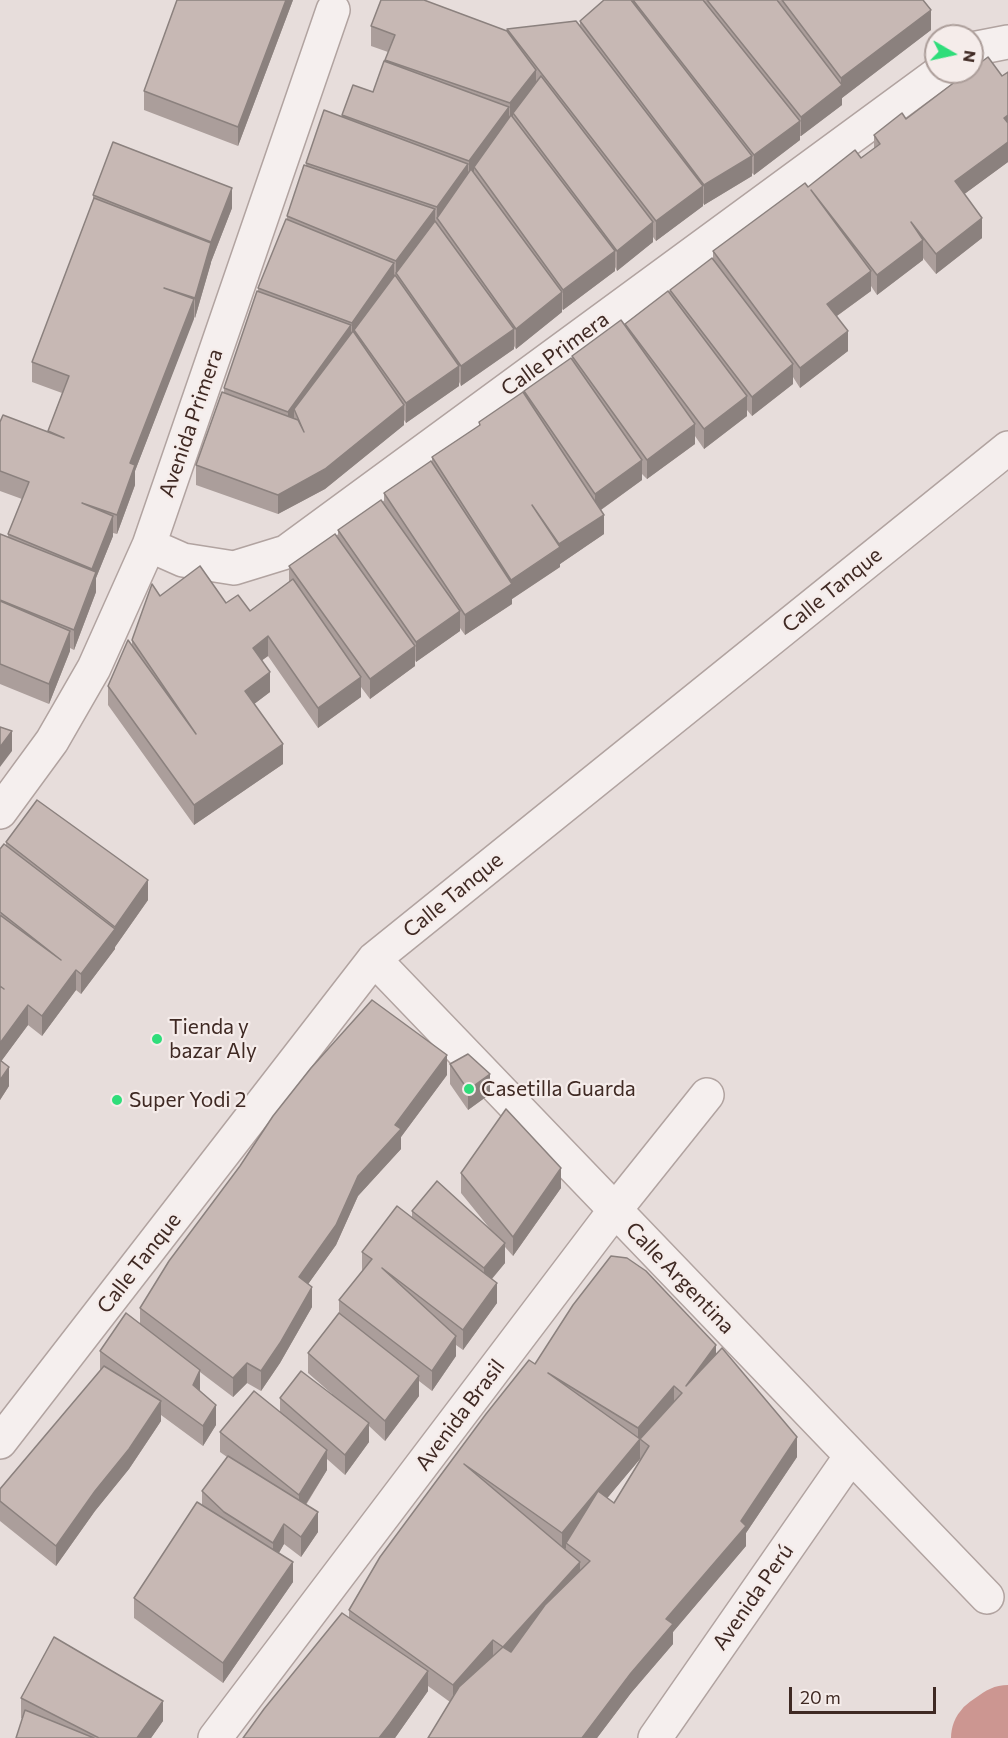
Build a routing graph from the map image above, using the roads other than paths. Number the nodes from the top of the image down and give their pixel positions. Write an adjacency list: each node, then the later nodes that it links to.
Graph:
1 (333, 10): 6 (street, Avenida Primera)
2 (1008, 42): 3 (street)
3 (984, 47)
4 (924, 84): 6 (street, Calle Primera)
5 (1008, 448): 8 (street, Calle Tanque)
6 (149, 545): 7 (street, Avenida Primera)
7 (0, 812)
8 (374, 959): 10 (street, Calle Argentina); 11 (street, Calle Tanque)
9 (707, 1095): 10 (street, Avenida Brasil)
10 (615, 1210): 12 (street, Calle Argentina); 14 (street, Avenida Brasil)
11 (0, 1442)
12 (851, 1456): 13 (street, Calle Argentina); 15 (street, Avenida Perú)
13 (987, 1597)
14 (215, 1738)
15 (655, 1738)

